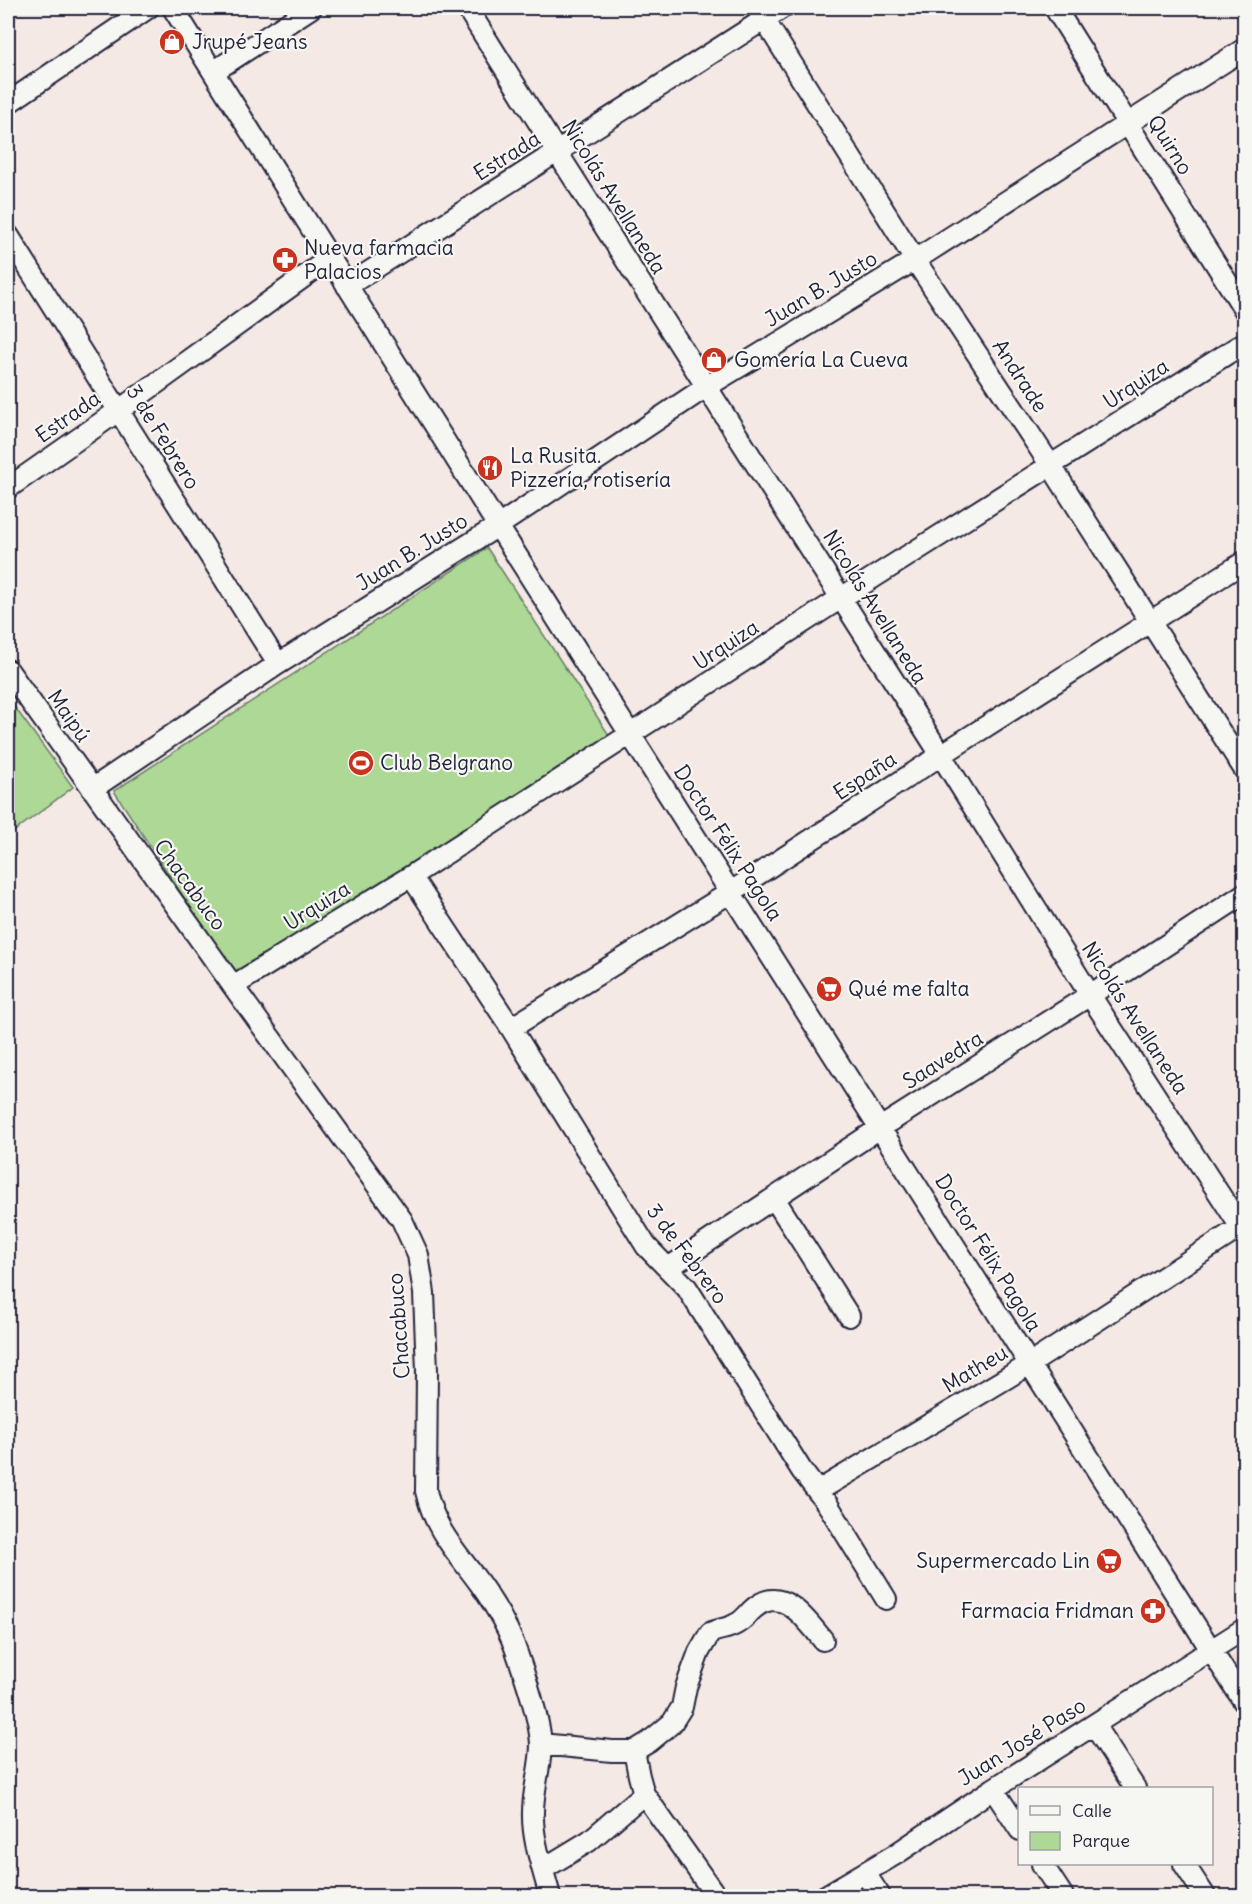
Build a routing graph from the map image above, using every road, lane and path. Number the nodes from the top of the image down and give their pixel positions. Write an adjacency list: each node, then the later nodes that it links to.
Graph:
1 (148, 8): 10 (street)
2 (173, 8): 9 (street, Doctor Félix Pagola)
3 (311, 8): 9 (street)
4 (467, 8): 12 (street, Nicolás Avellaneda)
5 (782, 8): 7 (street, Estrada)
6 (1054, 8): 11 (street, Quirno)
7 (760, 13): 12 (street, Estrada); 15 (street, Andrade)
8 (1245, 49): 11 (street, Juan B. Justo)
9 (213, 72): 14 (street, Doctor Félix Pagola)
10 (8, 103)
11 (1127, 123): 15 (street, Juan B. Justo); 17 (street, Quirno)
12 (557, 152): 16 (street, Estrada); 19 (street, Nicolás Avellaneda)
13 (8, 235): 20 (street, 3 de Febrero)
14 (330, 258): 16 (street, Doctor Félix Pagola); 20 (street, Estrada)
15 (915, 260): 19 (street, Juan B. Justo); 21 (street, Andrade)
16 (347, 286): 23 (street, Doctor Félix Pagola)
17 (1245, 309)
18 (1245, 343): 21 (street, Urquiza)
19 (706, 387): 23 (street, Juan B. Justo); 25 (street, Nicolás Avellaneda)
20 (118, 411): 22 (street, Estrada); 27 (street, 3 de Febrero)
21 (1051, 466): 25 (street, Urquiza); 26 (street, Andrade)
22 (8, 488)
23 (498, 526): 27 (street, Juan B. Justo); 29 (street, Doctor Félix Pagola)
24 (1245, 562): 26 (street, España)
25 (841, 598): 29 (street, Urquiza); 30 (street, Nicolás Avellaneda)
26 (1152, 622): 30 (street, España); 31 (street, Andrade)
27 (278, 664): 32 (street, Juan B. Justo)
28 (8, 670): 32 (street, Maipú)
29 (631, 735): 33 (street, Urquiza); 34 (street, Doctor Félix Pagola)
30 (941, 755): 34 (street, España); 37 (street, Nicolás Avellaneda)
31 (1245, 769)
32 (92, 789): 36 (street, Chacabuco)
33 (411, 876): 36 (street, Urquiza); 38 (street, 3 de Febrero)
34 (732, 892): 38 (street, España); 39 (street, Doctor Félix Pagola)
35 (1245, 894): 37 (street, Saavedra)
36 (233, 986): 52 (street, Chacabuco)
37 (1090, 995): 39 (street, Saavedra); 41 (street, Nicolás Avellaneda)
38 (511, 1028): 42 (street, 3 de Febrero)
39 (880, 1128): 40 (street, Saavedra); 44 (street, Doctor Félix Pagola)
40 (774, 1198): 42 (street, Saavedra); 43 (street)
41 (1244, 1228): 44 (street, Matheu)
42 (668, 1268): 45 (street, 3 de Febrero)
43 (849, 1316)
44 (1030, 1364): 45 (street, Matheu); 49 (street, Doctor Félix Pagola)
45 (818, 1491): 46 (street, 3 de Febrero)
46 (886, 1599)
47 (1245, 1629): 49 (street, Juan José Paso)
48 (823, 1640): 53 (street)
49 (1211, 1650): 50 (street, Doctor Félix Pagola); 51 (street, Juan José Paso)
50 (1245, 1702)
51 (1094, 1725): 54 (street); 55 (street, Juan José Paso)
52 (541, 1744): 53 (street); 60 (street, Chacabuco)
53 (634, 1751): 56 (street)
54 (1134, 1787)
55 (993, 1789): 57 (street); 61 (street, Juan José Paso)
56 (644, 1794): 60 (street); 63 (street)
57 (1018, 1827)
58 (1043, 1865): 66 (street)
59 (1185, 1865): 67 (street)
60 (543, 1869): 62 (street, Chacabuco)
61 (865, 1873): 64 (street, Juan José Paso); 65 (street)
62 (550, 1896)
63 (716, 1896)
64 (825, 1896)
65 (880, 1896)
66 (1063, 1896)
67 (1205, 1896)

